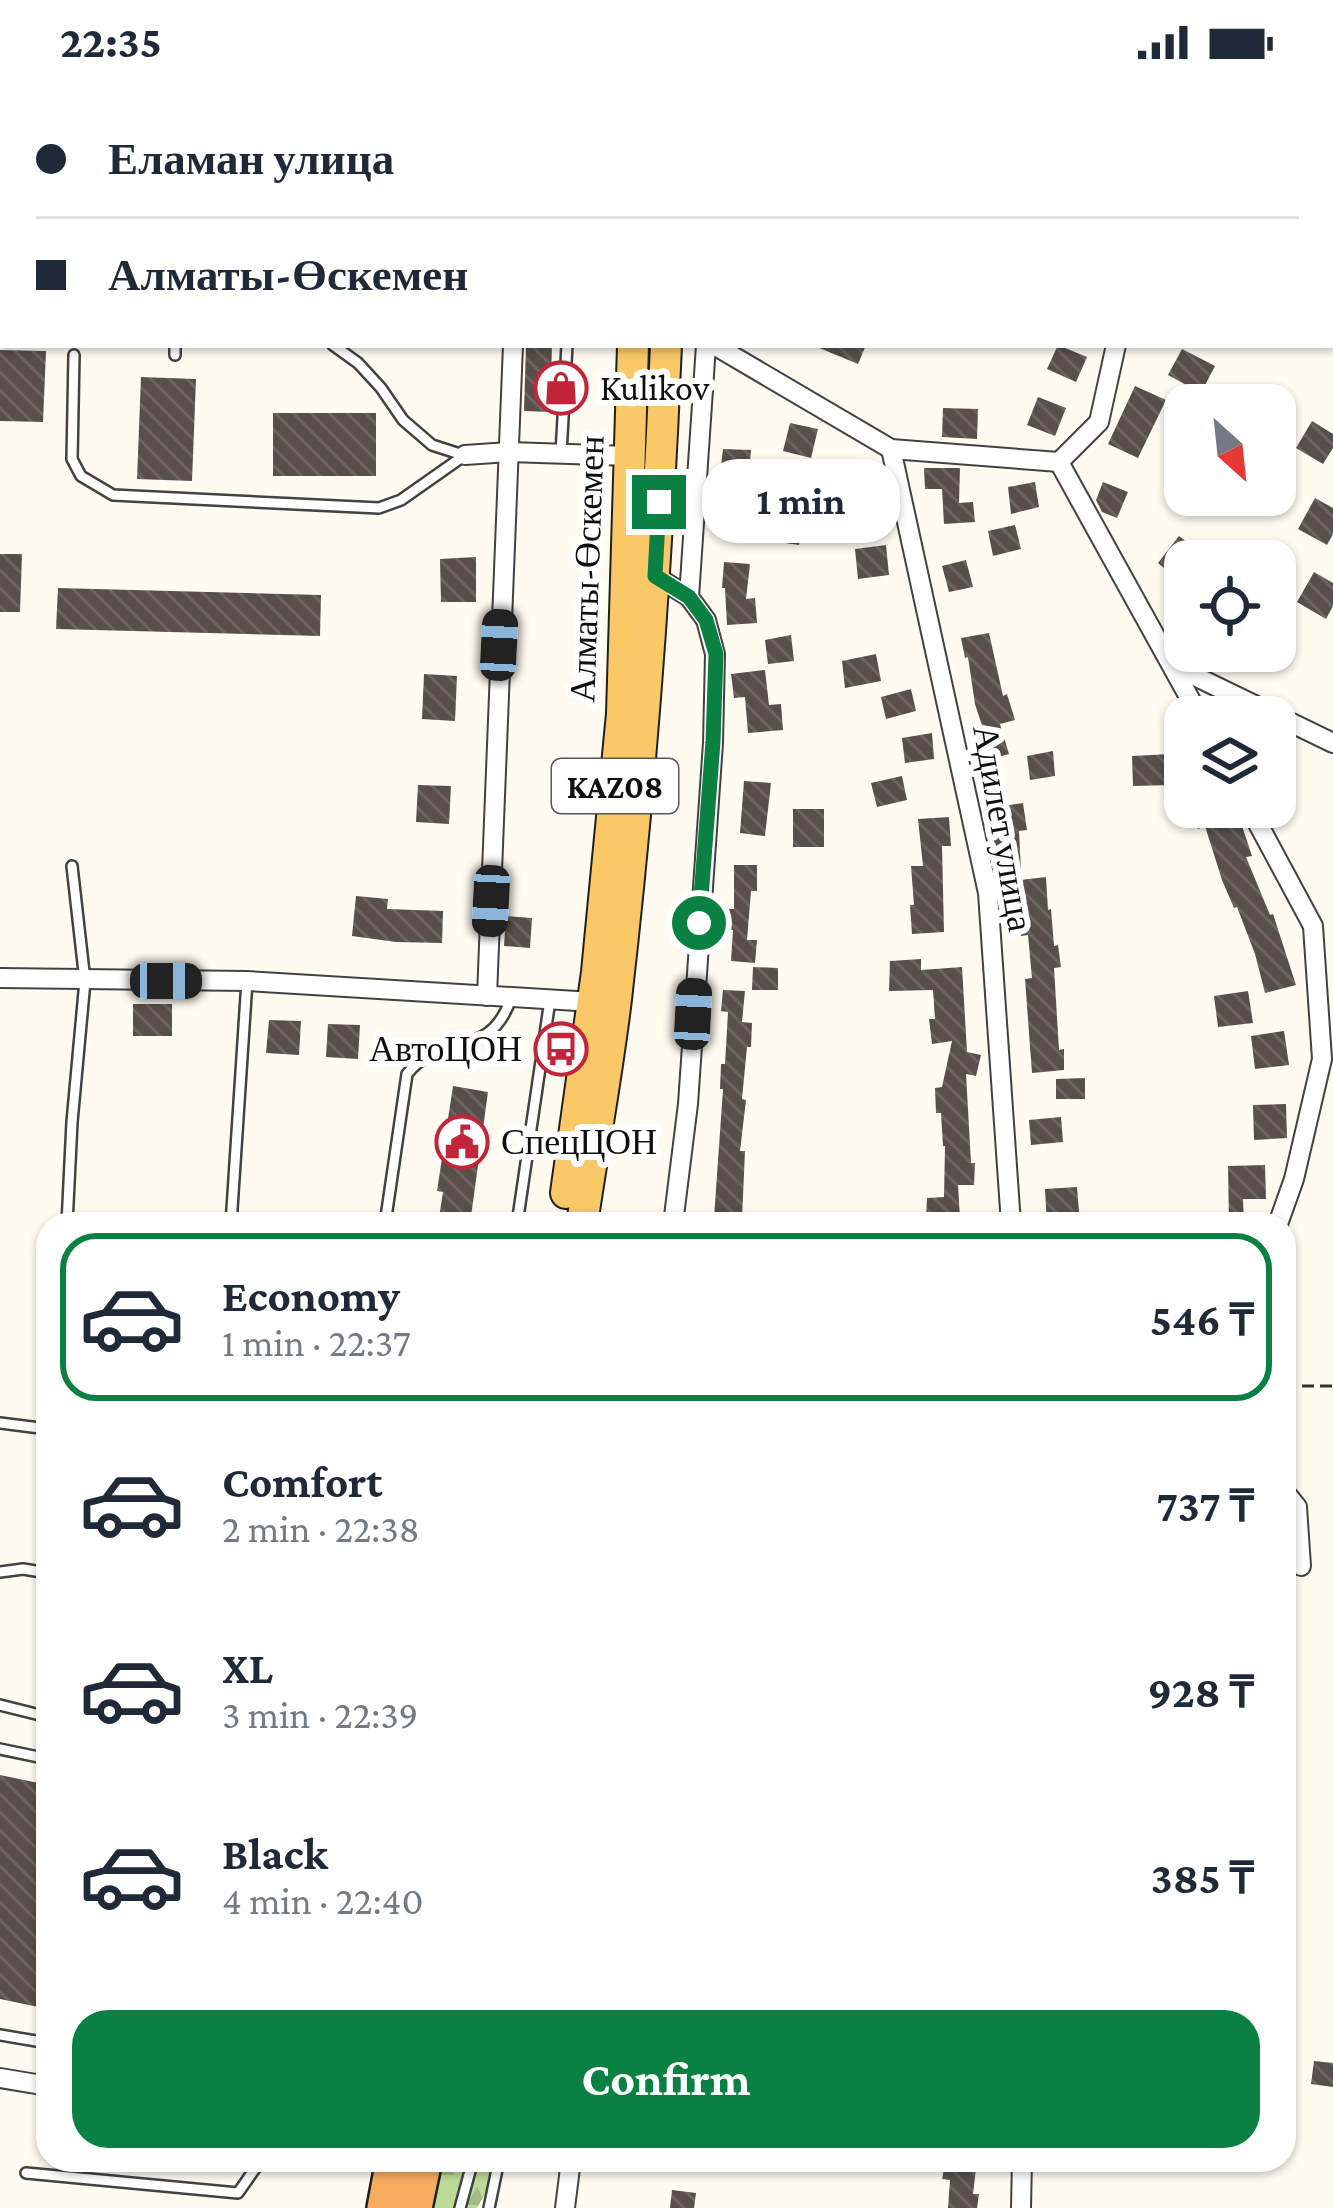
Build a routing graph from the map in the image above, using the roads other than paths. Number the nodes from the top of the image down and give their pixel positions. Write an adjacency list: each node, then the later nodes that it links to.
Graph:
1 (337, 348): 13 (lane)
2 (513, 348): 11 (street)
3 (567, 348): 12 (lane)
4 (633, 348): 14 (main road, Алматы-Өскемен / KAZ08)
5 (666, 348): 16 (main road, Алматы-Өскемен / KAZ08)
6 (710, 348): 17 (street)
7 (715, 348): 10 (street)
8 (1115, 348): 15 (street)
9 (74, 356): 13 (lane)
10 (891, 449): 15 (street); 38 (street, Адилет улица)
11 (509, 452): 12 (street); 13 (street); 27 (street)
12 (561, 454): 14 (street)
13 (465, 455)
14 (630, 456): 20 (main road, Алматы-Өскемен / KAZ08)
15 (1059, 462): 18 (street)
16 (655, 576): 17 (street); 20 (main road, Алматы-Өскемен / KAZ08)
17 (689, 597): 37 (street)
18 (1164, 651)
19 (1186, 672): 21 (street)
20 (635, 675): 30 (main road, Алматы-Өскемен / KAZ08); 36 (main road, Алматы-Өскемен / KAZ08)
21 (1333, 743)
22 (1260, 828): 39 (street)
23 (72, 866): 25 (lane)
24 (0, 978): 25 (street)
25 (85, 981): 26 (street); 31 (lane)
26 (247, 981): 27 (street); 32 (lane)
27 (487, 996): 28 (street)
28 (512, 998): 29 (street); 33 (lane)
29 (550, 1000): 30 (street); 34 (lane)
30 (593, 1002): 35 (main road, Алматы-Өскемен / KAZ08)
31 (68, 1212)
32 (232, 1212)
33 (388, 1212)
34 (519, 1212)
35 (564, 1212)
36 (584, 1212)
37 (674, 1212)
38 (1010, 1212)
39 (1282, 1212)
40 (0, 1423): 41 (lane)
41 (36, 1428)
42 (1296, 1506): 43 (street)
43 (1301, 1566)
44 (36, 1571): 45 (lane)
45 (0, 1572)
46 (0, 1706): 47 (lane)
47 (36, 1714)
48 (0, 1749): 49 (lane)
49 (36, 1756)
50 (0, 2035): 51 (lane)
51 (36, 2041)
52 (0, 2078): 53 (street)
53 (36, 2084)
54 (253, 2172): 61 (lane)
55 (391, 2172): 62 (highway)
56 (423, 2172): 63 (highway)
57 (470, 2172): 64 (lane)
58 (496, 2172): 65 (lane)
59 (570, 2172): 66 (street)
60 (1022, 2172): 67 (street)
61 (26, 2173)
62 (384, 2208)
63 (416, 2208)
64 (460, 2208)
65 (489, 2208)
66 (565, 2208)
67 (1021, 2208)

